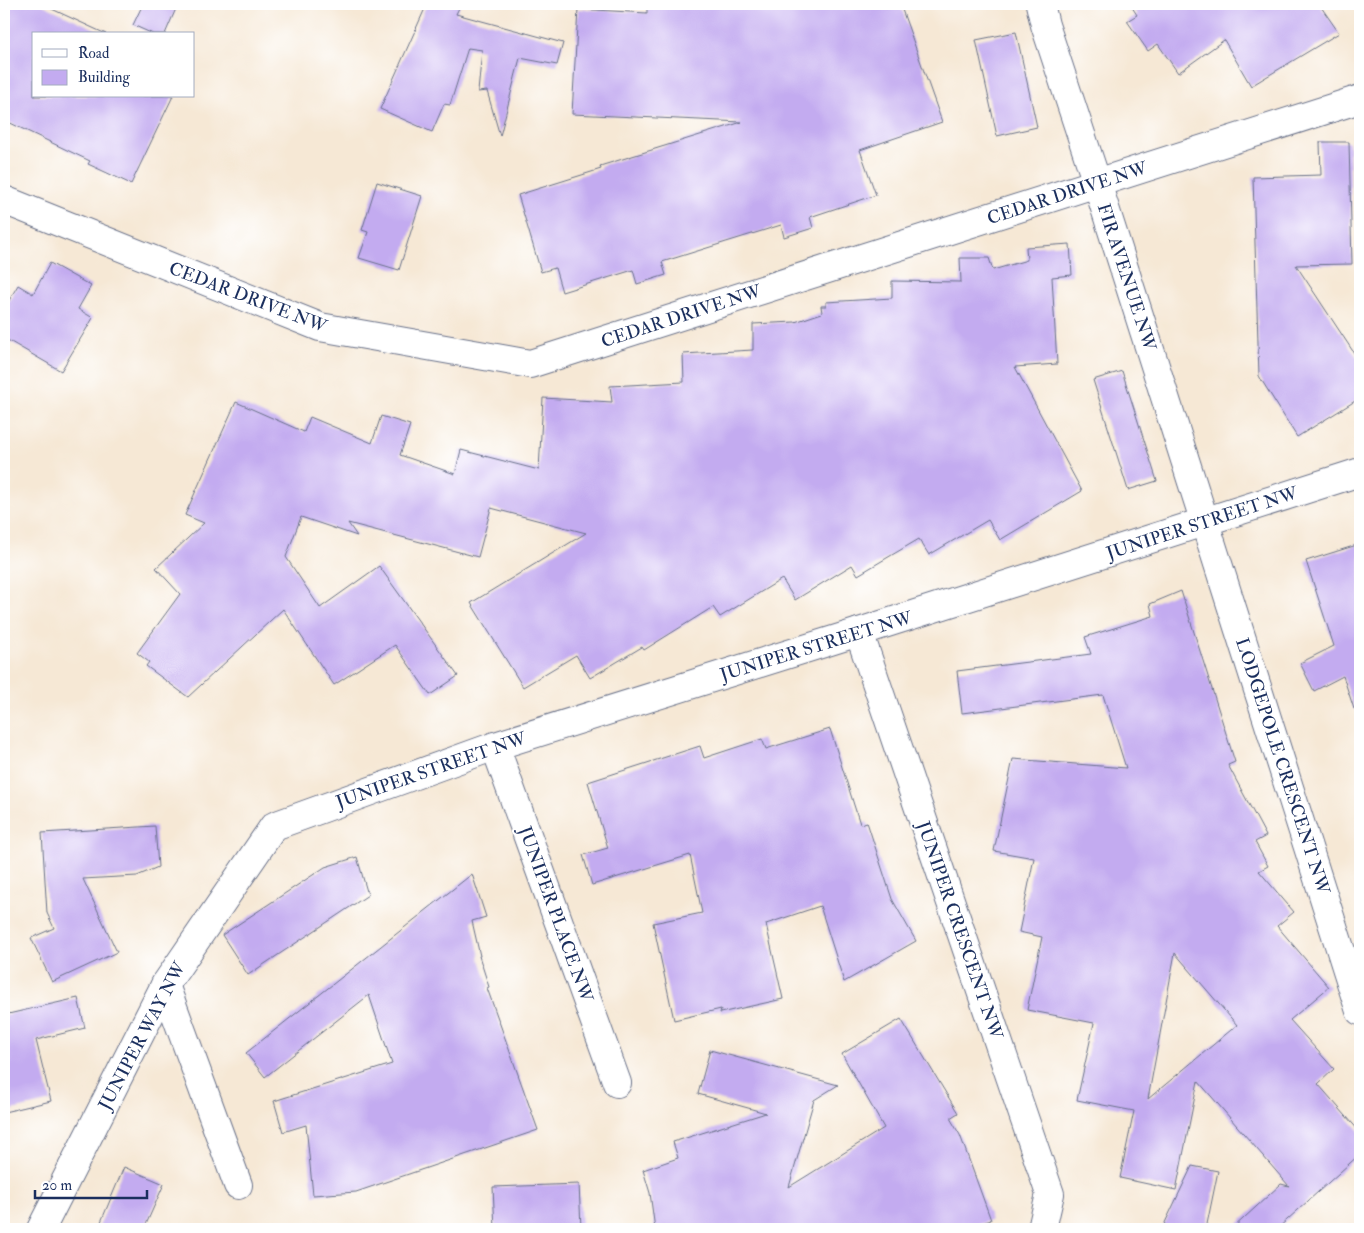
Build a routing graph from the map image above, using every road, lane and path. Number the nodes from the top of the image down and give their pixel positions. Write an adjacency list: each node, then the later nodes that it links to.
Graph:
1 (1040, 4): 3 (street, FIR AVENUE NW)
2 (1360, 99): 3 (street, CEDAR DRIVE NW)
3 (1097, 183): 4 (street, CEDAR DRIVE NW); 6 (street, FIR AVENUE NW)
4 (4, 200)
5 (1360, 472): 6 (street, JUNIPER STREET NW)
6 (1205, 522): 7 (street, JUNIPER STREET NW); 11 (street, LODGEPOLE CRESCENT NW)
7 (858, 632): 8 (street, JUNIPER STREET NW); 15 (street, JUNIPER CRESCENT NW)
8 (495, 746): 9 (street, JUNIPER STREET NW); 12 (street, JUNIPER PLACE NW)
9 (274, 826): 10 (street, JUNIPER WAY NW)
10 (165, 985): 13 (street); 14 (street, JUNIPER WAY NW)
11 (1360, 1011)
12 (617, 1083)
13 (238, 1185)
14 (41, 1229)
15 (1042, 1229)

